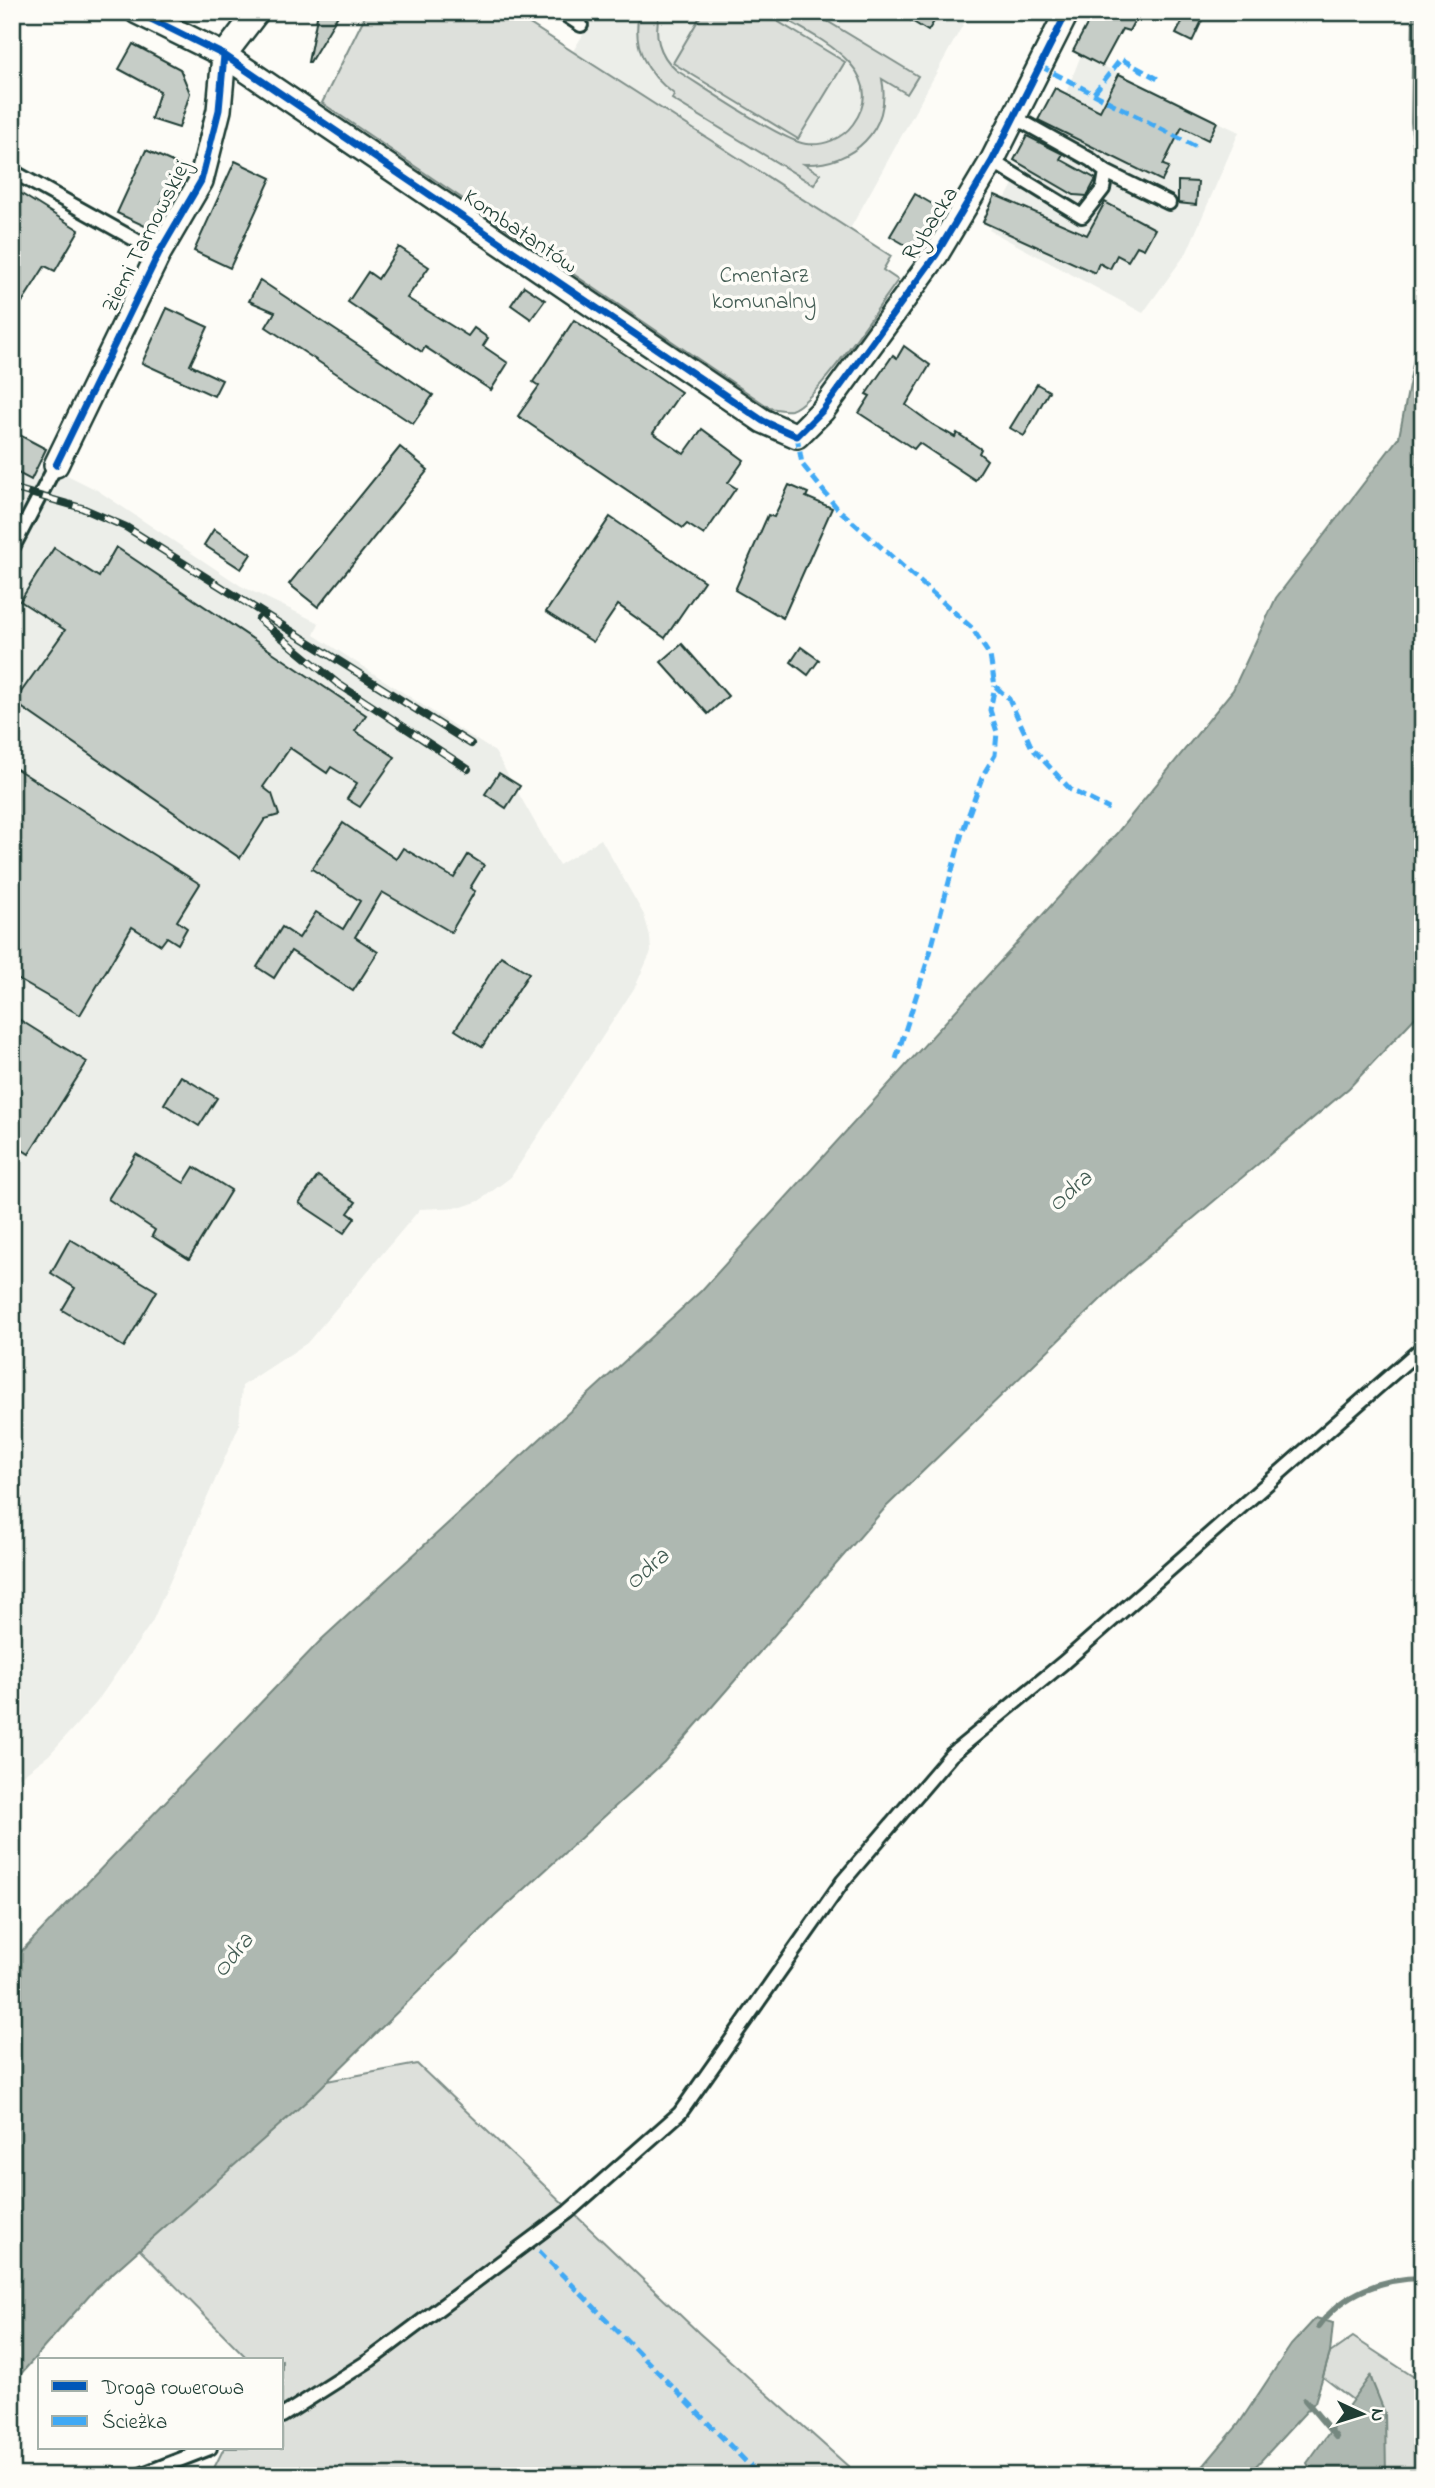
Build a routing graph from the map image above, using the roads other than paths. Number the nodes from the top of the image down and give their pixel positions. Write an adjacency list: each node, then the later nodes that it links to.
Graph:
1 (137, 12): 6 (street, Kombatantów)
2 (257, 12): 6 (street)
3 (561, 12): 5 (lane)
4 (1067, 12): 7 (street, Rybacka)
5 (581, 25)
6 (224, 55): 12 (street, Ziemi Tarnowskiej); 13 (street, Kombatantów)
7 (1014, 117): 8 (street, Rybacka); 10 (lane)
8 (992, 161): 10 (lane); 13 (street, Rybacka)
9 (12, 171): 12 (lane)
10 (1105, 172): 11 (lane)
11 (1169, 203)
12 (159, 253): 14 (street, Ziemi Tarnowskiej)
13 (797, 436)
14 (56, 465): 15 (lane)
15 (12, 549)
16 (1423, 1347): 17 (lane)
17 (284, 2415)
18 (205, 2450): 19 (lane)
19 (138, 2476)

